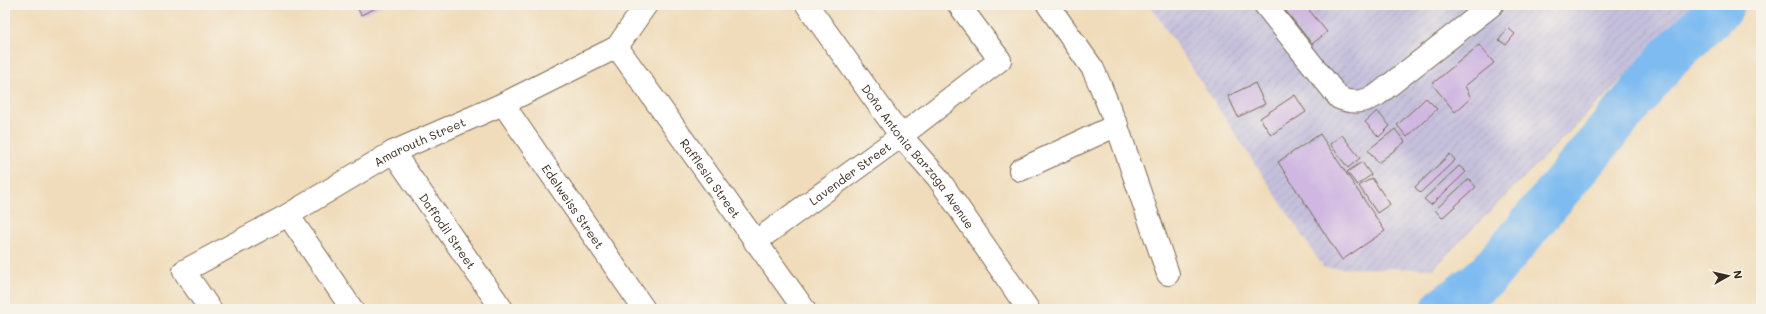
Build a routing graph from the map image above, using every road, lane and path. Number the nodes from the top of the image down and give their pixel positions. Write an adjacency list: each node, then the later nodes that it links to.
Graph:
1 (646, 5): 7 (street, Amarouth Street)
2 (807, 5): 10 (street, Doña Antonia Barzaga Avenue)
3 (959, 5): 10 (street, Lavender Street)
4 (1048, 5): 9 (street)
5 (1265, 5): 6 (street)
6 (1492, 5)
7 (617, 47): 8 (street, Amarouth Street); 14 (street, Rafflesia Street)
8 (503, 104): 11 (street, Amarouth Street); 19 (street, Edelweiss Street)
9 (1117, 125): 12 (street); 15 (street)
10 (901, 136): 14 (street, Lavender Street); 21 (street, Doña Antonia Barzaga Avenue)
11 (393, 152): 13 (street, Amarouth Street); 18 (street, Daffodil Street)
12 (1020, 170)
13 (288, 215): 16 (street, Amarouth Street); 17 (street)
14 (755, 242): 20 (street, Rafflesia Street)
15 (1168, 274)
16 (210, 309)
17 (352, 309)
18 (502, 309)
19 (644, 309)
20 (804, 309)
21 (1028, 309)

